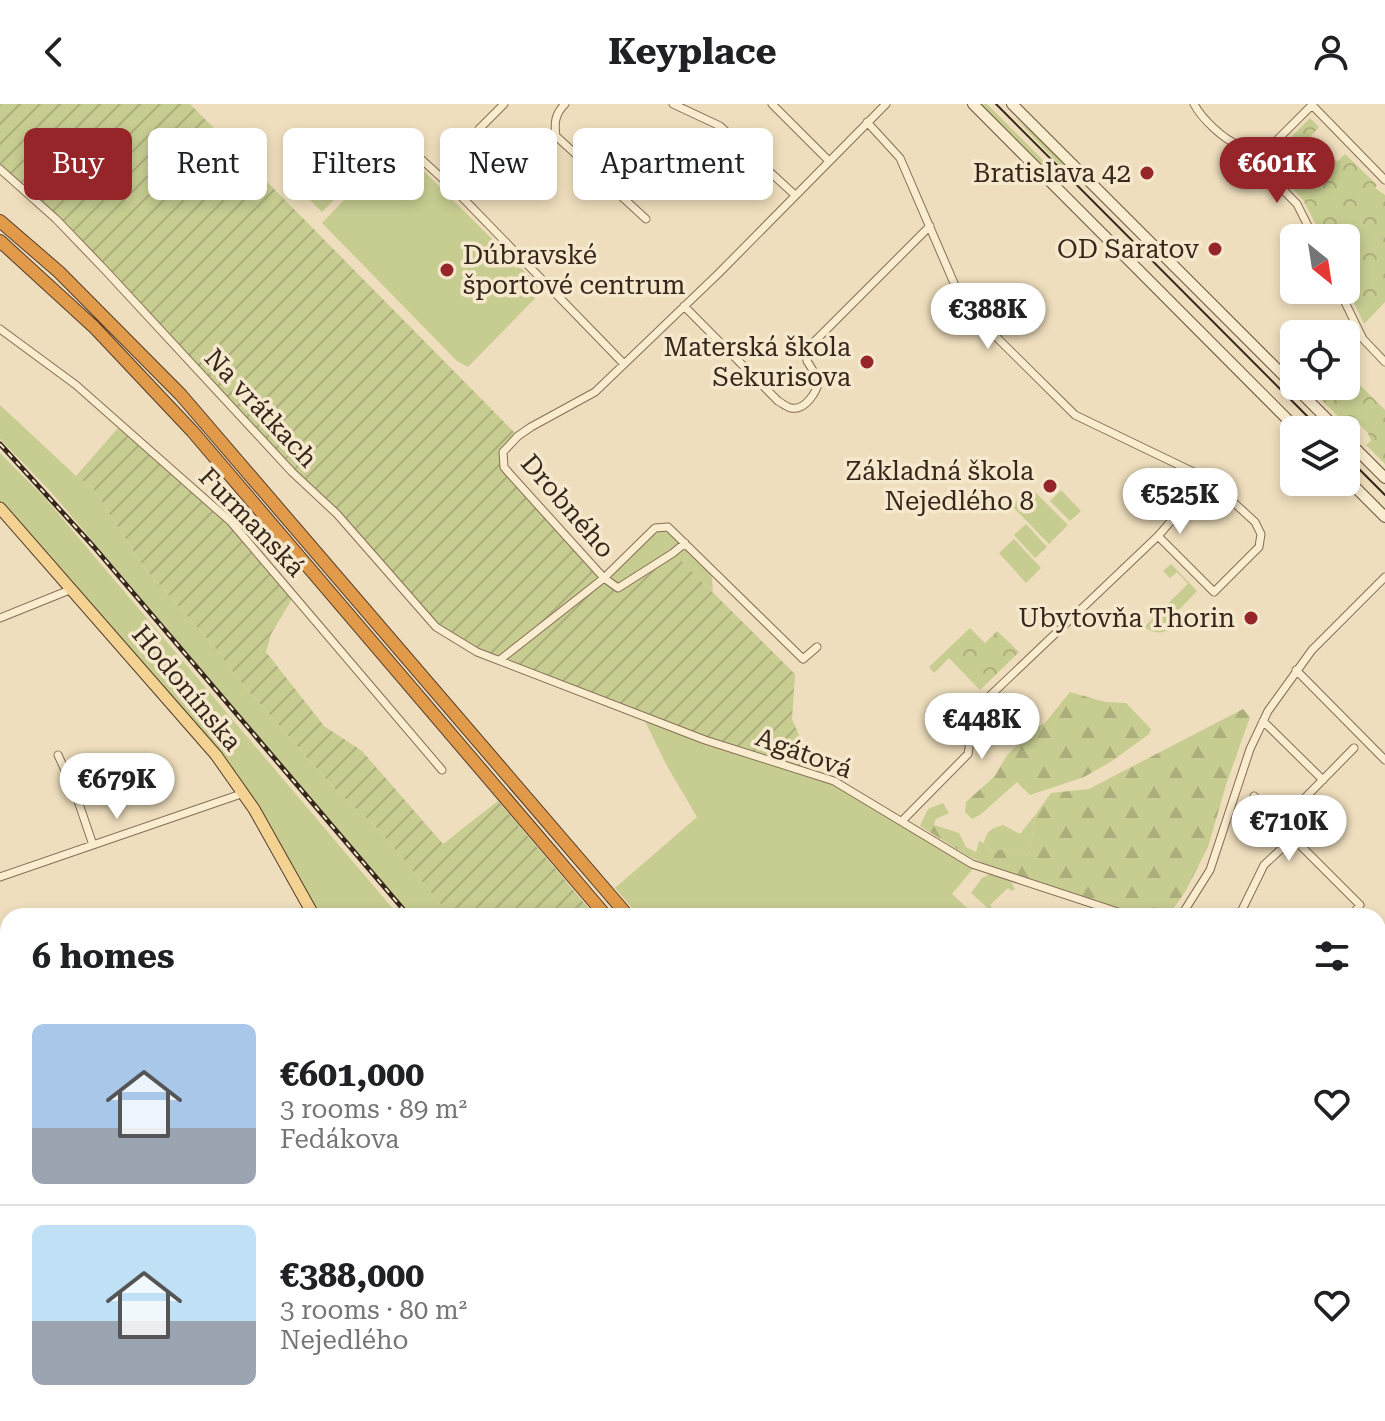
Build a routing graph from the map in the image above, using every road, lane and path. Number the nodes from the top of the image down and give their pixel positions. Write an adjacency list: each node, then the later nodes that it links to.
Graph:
1 (504, 104): 11 (street)
2 (565, 104): 18 (street)
3 (673, 104): 17 (street)
4 (772, 104): 12 (street)
5 (886, 104): 10 (street, Drobného)
6 (973, 104): 30 (main road)
7 (1012, 104): 31 (main road)
8 (1194, 104): 13 (street)
9 (1313, 105): 13 (street); 16 (street)
10 (867, 122): 12 (street, Drobného); 21 (street)
11 (480, 128)
12 (828, 160): 17 (street, Drobného)
13 (1256, 161): 20 (street)
14 (424, 162): 29 (street)
15 (0, 169): 45 (street, Na vrátkach)
16 (1385, 180)
17 (795, 195): 24 (street, Drobného)
18 (646, 219)
19 (0, 221): 61 (highway)
20 (1307, 224)
21 (930, 226): 24 (street); 34 (street)
22 (0, 241): 60 (highway)
23 (1346, 304): 27 (street)
24 (684, 306): 29 (street, Drobného)
25 (1, 332): 51 (street, Furmanská)
26 (1385, 345): 27 (street)
27 (1377, 354): 28 (street)
28 (1385, 362)
29 (624, 364): 41 (street, Drobného)
30 (1284, 416)
31 (1324, 416)
32 (1360, 453): 33 (main road)
33 (1385, 478)
34 (1208, 479): 38 (street); 38 (street)
35 (1360, 492): 37 (main road)
36 (0, 508): 42 (main road, Hodonínska)
37 (1385, 517)
38 (1158, 536): 55 (street)
39 (685, 543): 41 (street); 41 (street); 44 (street)
40 (1385, 577): 46 (street)
41 (604, 578): 45 (street)
42 (73, 588): 43 (street); 53 (main road, Hodonínska)
43 (0, 618)
44 (817, 647)
45 (501, 659): 55 (street, Agátová)
46 (1296, 670): 47 (street); 50 (street)
47 (1263, 721): 52 (street); 63 (street)
48 (1354, 748): 52 (street)
49 (58, 755): 57 (street)
50 (1385, 760)
51 (442, 770)
52 (1323, 780): 56 (street)
53 (244, 793): 57 (street); 59 (main road, Hodonínska)
54 (1254, 796): 56 (street)
55 (902, 821): 62 (street, Agátová)
56 (1293, 838): 64 (street); 65 (street)
57 (93, 845): 58 (street)
58 (0, 877)
59 (309, 908)
60 (599, 908)
61 (621, 908)
62 (1106, 908)
63 (1186, 908)
64 (1243, 908)
65 (1358, 908)

